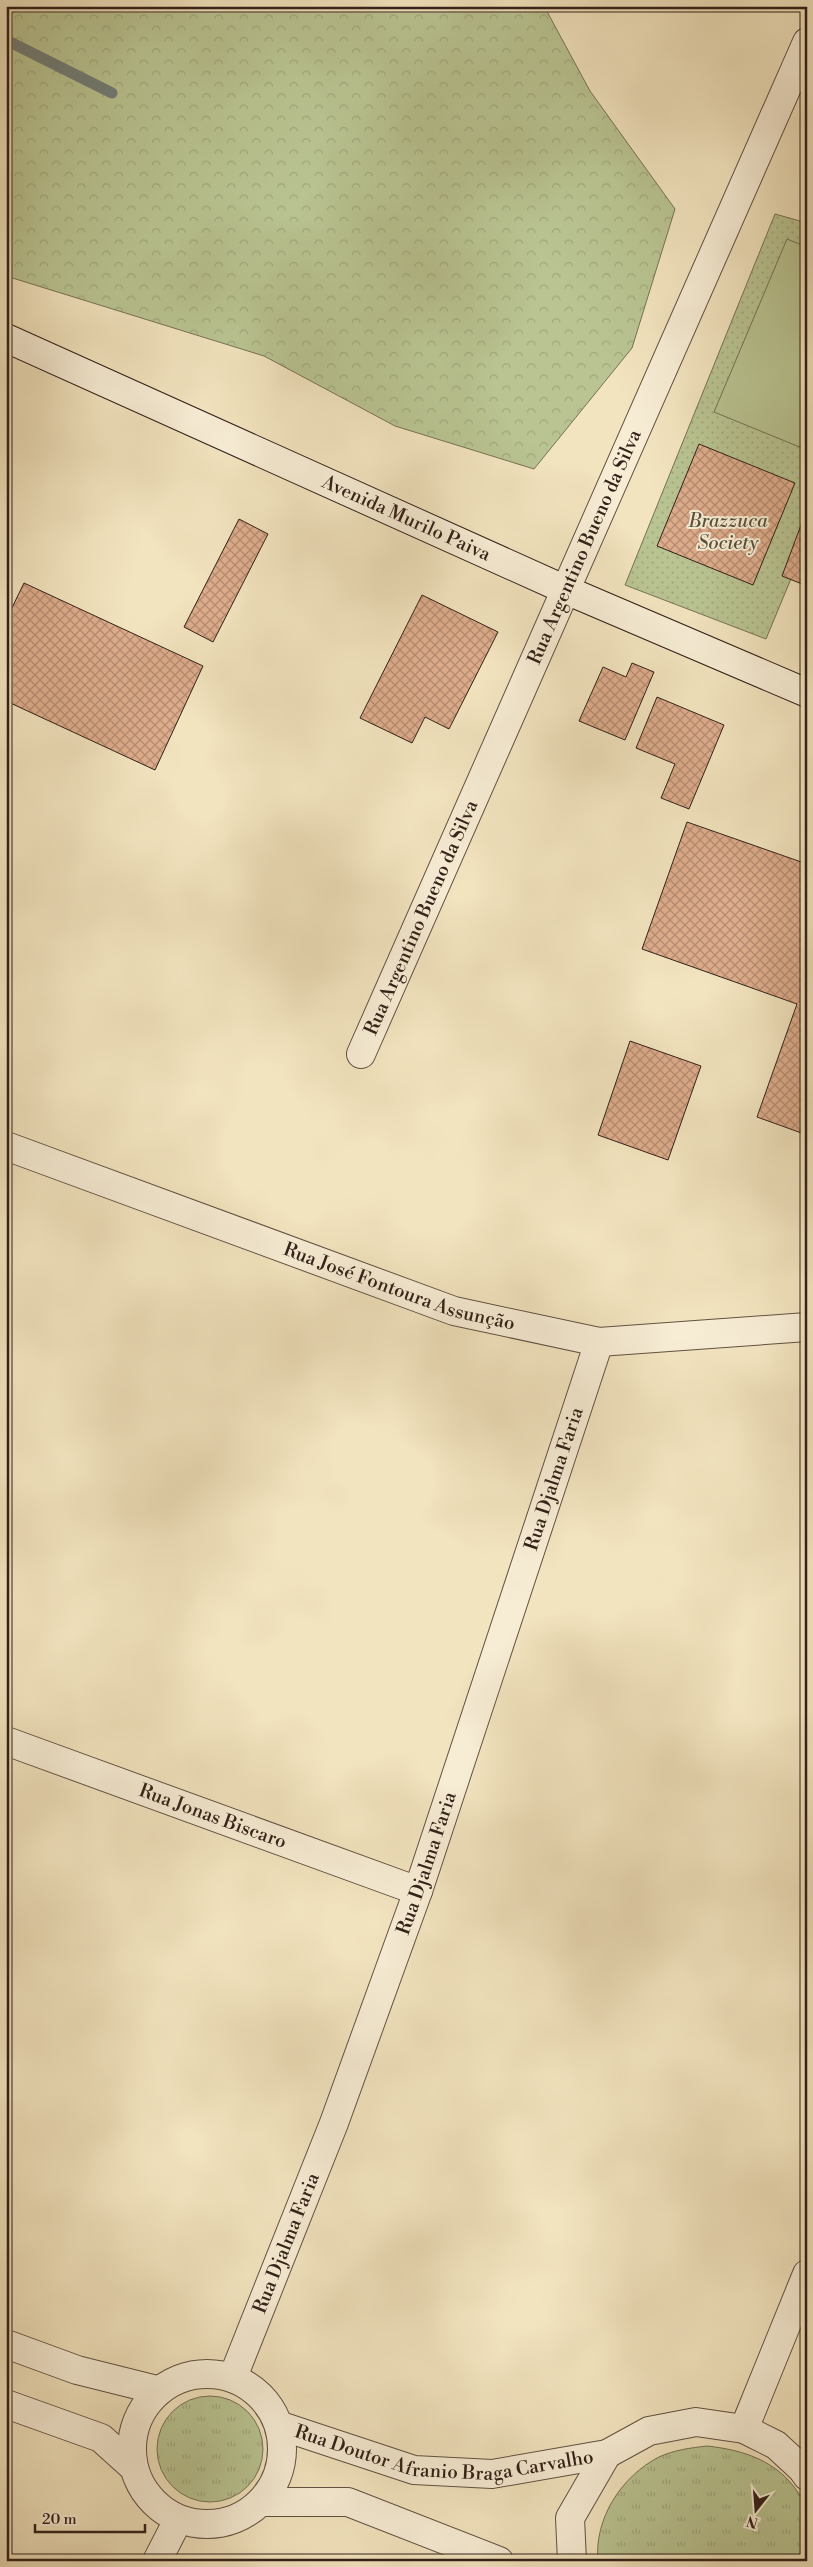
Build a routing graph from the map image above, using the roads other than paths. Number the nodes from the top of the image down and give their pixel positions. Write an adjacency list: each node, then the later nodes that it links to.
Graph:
1 (807, 42): 3 (street, Rua Argentino Bueno da Silva)
2 (6, 338): 3 (street, Avenida Murilo Paiva)
3 (566, 590): 4 (street, Avenida Murilo Paiva); 5 (street, Rua Argentino Bueno da Silva)
4 (807, 693)
5 (361, 1054)
6 (6, 1146): 8 (street, Rua José Fontoura Assunção)
7 (807, 1327): 8 (street, Rua José Fontoura Assunção)
8 (598, 1342): 10 (street, Rua Djalma Faria)
9 (6, 1741): 10 (street, Rua Jonas Biscaro)
10 (418, 1890): 13 (street, Rua Djalma Faria)
11 (807, 2274): 17 (street)
12 (6, 2344): 14 (street)
13 (233, 2377): 14 (street, Rua Doutor Afranio Braga Carvalho); 16 (street, Rua Doutor Afranio Braga Carvalho)
14 (157, 2390): 19 (street, Rua Doutor Afranio Braga Carvalho)
15 (6, 2404): 19 (street, Rua Doutor Afranio Braga Carvalho)
16 (281, 2426): 18 (street, Rua Doutor Afranio Braga Carvalho); 21 (street, Rua Doutor Afranio Braga Carvalho)
17 (744, 2429): 18 (street, Rua Doutor Afranio Braga Carvalho); 20 (street, Rua Doutor Afranio Braga Carvalho)
18 (607, 2454): 25 (street, Rua Doutor Afranio Braga Carvalho)
19 (132, 2464): 22 (street, Rua Doutor Afranio Braga Carvalho)
20 (807, 2476)
21 (262, 2502): 22 (street); 24 (street)
22 (178, 2520): 23 (street)
23 (157, 2561)
24 (499, 2561)
25 (572, 2561)

